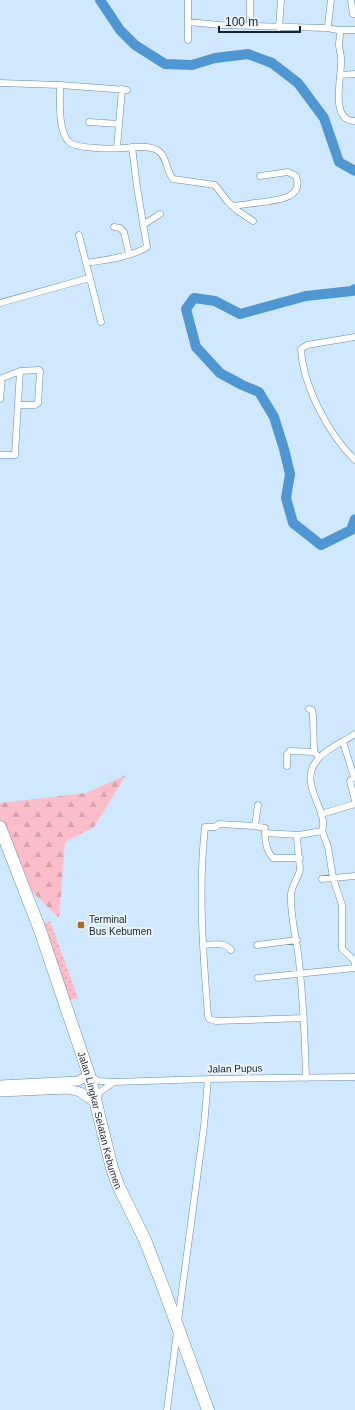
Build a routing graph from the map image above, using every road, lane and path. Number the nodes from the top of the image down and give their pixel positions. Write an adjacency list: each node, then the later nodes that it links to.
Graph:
1 (188, 0): 7 (street)
2 (250, 0): 8 (street)
3 (281, 0): 9 (street)
4 (331, 0): 10 (street)
5 (351, 0): 6 (street)
6 (355, 14)
7 (188, 22): 8 (street); 13 (street)
8 (250, 26): 9 (street)
9 (279, 28): 10 (street)
10 (327, 28): 11 (street)
11 (341, 30): 12 (street); 15 (street)
12 (355, 30)
13 (188, 40)
14 (355, 74): 15 (street)
15 (341, 75): 19 (street)
16 (0, 83): 17 (street)
17 (60, 85): 20 (street); 22 (street)
18 (89, 122): 20 (street)
19 (355, 122)
20 (119, 124): 22 (street)
21 (132, 147): 22 (street); 24 (street); 27 (street)
22 (117, 148)
23 (260, 176): 24 (street)
24 (232, 206): 26 (street)
25 (160, 214): 27 (street)
26 (252, 221)
27 (143, 225): 30 (street)
28 (114, 227): 30 (street)
29 (79, 234): 31 (street)
30 (129, 254): 31 (street)
31 (86, 263): 32 (street)
32 (89, 278): 33 (street); 34 (street)
33 (0, 303)
34 (101, 322)
35 (355, 337): 41 (street)
36 (20, 371): 37 (street); 39 (street); 39 (street)
37 (1, 378): 38 (street)
38 (0, 399)
39 (19, 405): 40 (street)
40 (0, 455)
41 (355, 460)
42 (309, 709): 45 (street)
43 (355, 734): 44 (street)
44 (343, 742): 46 (street); 48 (street)
45 (314, 752): 46 (street); 47 (street)
46 (320, 756): 51 (street)
47 (287, 766)
48 (355, 801)
49 (355, 804): 51 (street)
50 (258, 805): 52 (street)
51 (321, 814): 55 (street)
52 (255, 826): 54 (street); 62 (street)
53 (0, 827): 70 (highway, Jalan Lingkar Selatan Kebumen)
54 (266, 829): 56 (street); 57 (street)
55 (322, 831): 56 (street); 59 (street)
56 (299, 835): 57 (street)
57 (300, 858): 61 (street)
58 (355, 876): 59 (street)
59 (333, 878): 60 (street); 65 (street)
60 (322, 879)
61 (297, 940): 63 (street); 67 (street)
62 (203, 945): 64 (street); 69 (street)
63 (257, 945)
64 (231, 950)
65 (355, 964)
66 (355, 968): 67 (street)
67 (300, 973): 68 (street); 69 (street)
68 (258, 978)
69 (304, 1018): 72 (street)
70 (89, 1075): 74 (street, Jalan Pupus); 75 (street); 77 (highway, Jalan Lingkar Selatan Kebumen)
71 (355, 1077): 72 (street, Jalan Pupus)
72 (306, 1078): 73 (street, Jalan Pupus)
73 (208, 1079): 74 (street, Jalan Pupus); 78 (street)
74 (114, 1082): 77 (street)
75 (0, 1085)
76 (0, 1092): 77 (street)
77 (94, 1102): 78 (highway, Jalan Lingkar Selatan Kebumen)
78 (178, 1324): 79 (street); 80 (highway, Jalan Lingkar Selatan Kebumen)
79 (167, 1410)
80 (208, 1410)

